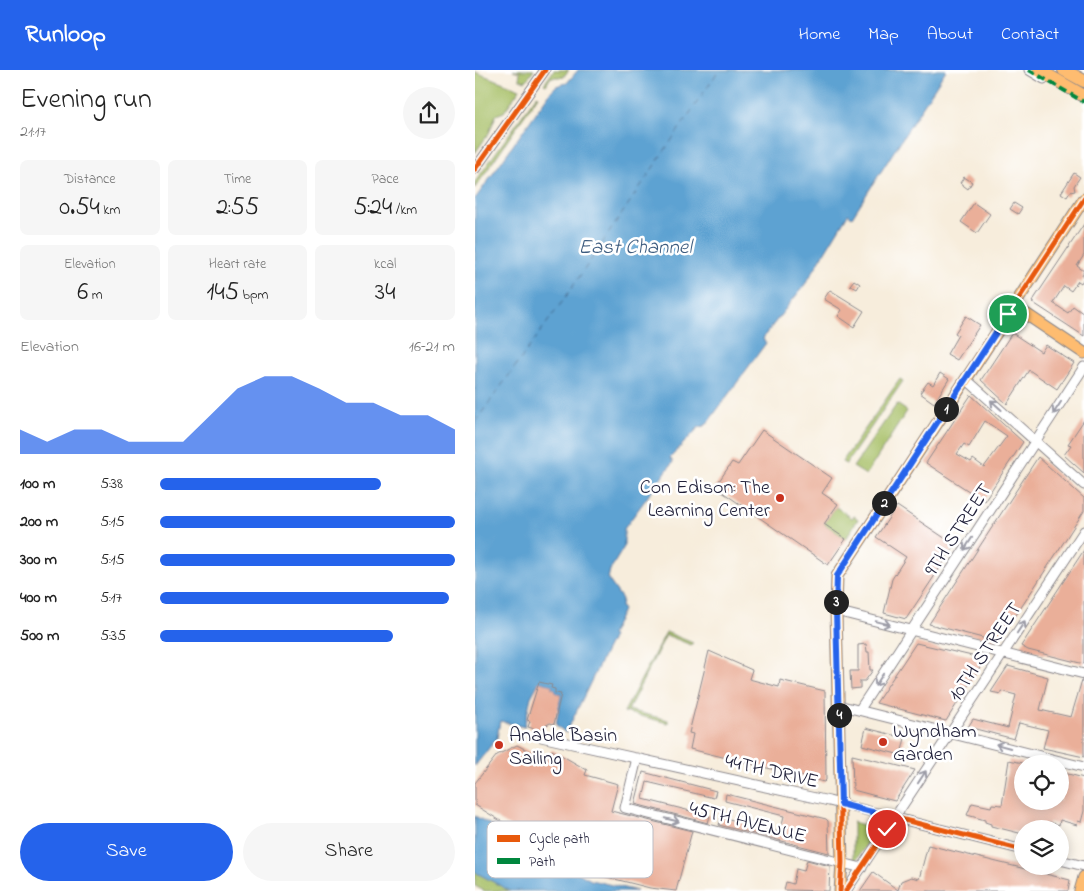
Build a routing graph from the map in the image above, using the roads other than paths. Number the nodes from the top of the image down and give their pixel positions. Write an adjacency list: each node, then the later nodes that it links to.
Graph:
1 (545, 70): 12 (street)
2 (1029, 70): 11 (street)
3 (1039, 70): 10 (highway)
4 (1047, 70): 9 (highway)
5 (1064, 70): 8 (highway)
6 (1073, 70): 7 (highway)
7 (1084, 76)
8 (1084, 82)
9 (1084, 91)
10 (1084, 96)
11 (1084, 102)
12 (475, 169)
13 (1084, 199): 14 (main road)
14 (1014, 306): 15 (main road); 17 (main road)
15 (1084, 353)
16 (1084, 367): 18 (street, 9TH STREET, one-way to 18)
17 (966, 379): 18 (street, one-way to 17); 21 (main road)
18 (1035, 441): 19 (street); 22 (street, 9TH STREET, one-way to 22)
19 (1084, 485)
20 (1084, 531): 23 (street, 10TH STREET, one-way to 20)
21 (836, 611): 22 (street, one-way to 22); 25 (main road)
22 (911, 630): 23 (street); 26 (street, 9TH STREET, one-way to 26)
23 (1004, 654): 24 (street); 27 (street, 10TH STREET)
24 (1084, 674)
25 (839, 705): 26 (street); 31 (main road)
26 (860, 709): 27 (street)
27 (950, 732): 30 (street, one-way to 27); 32 (street, 10TH STREET, one-way to 27)
28 (541, 737): 29 (street, 44TH DRIVE)
29 (637, 758): 31 (street, 44TH DRIVE); 35 (street, 45TH AVENUE, one-way to 35)
30 (1084, 767)
31 (841, 804): 32 (street, 44TH DRIVE); 35 (main road)
32 (895, 818): 33 (street, 44TH DRIVE); 37 (street, 10TH STREET)
33 (1014, 848)
34 (1069, 862): 36 (street)
35 (842, 863): 37 (street, 45TH AVENUE); 39 (main road)
36 (1084, 866)
37 (862, 868): 40 (street, 10TH STREET)
38 (1084, 877): 41 (main road)
39 (840, 891)
40 (846, 891)
41 (1080, 891)

